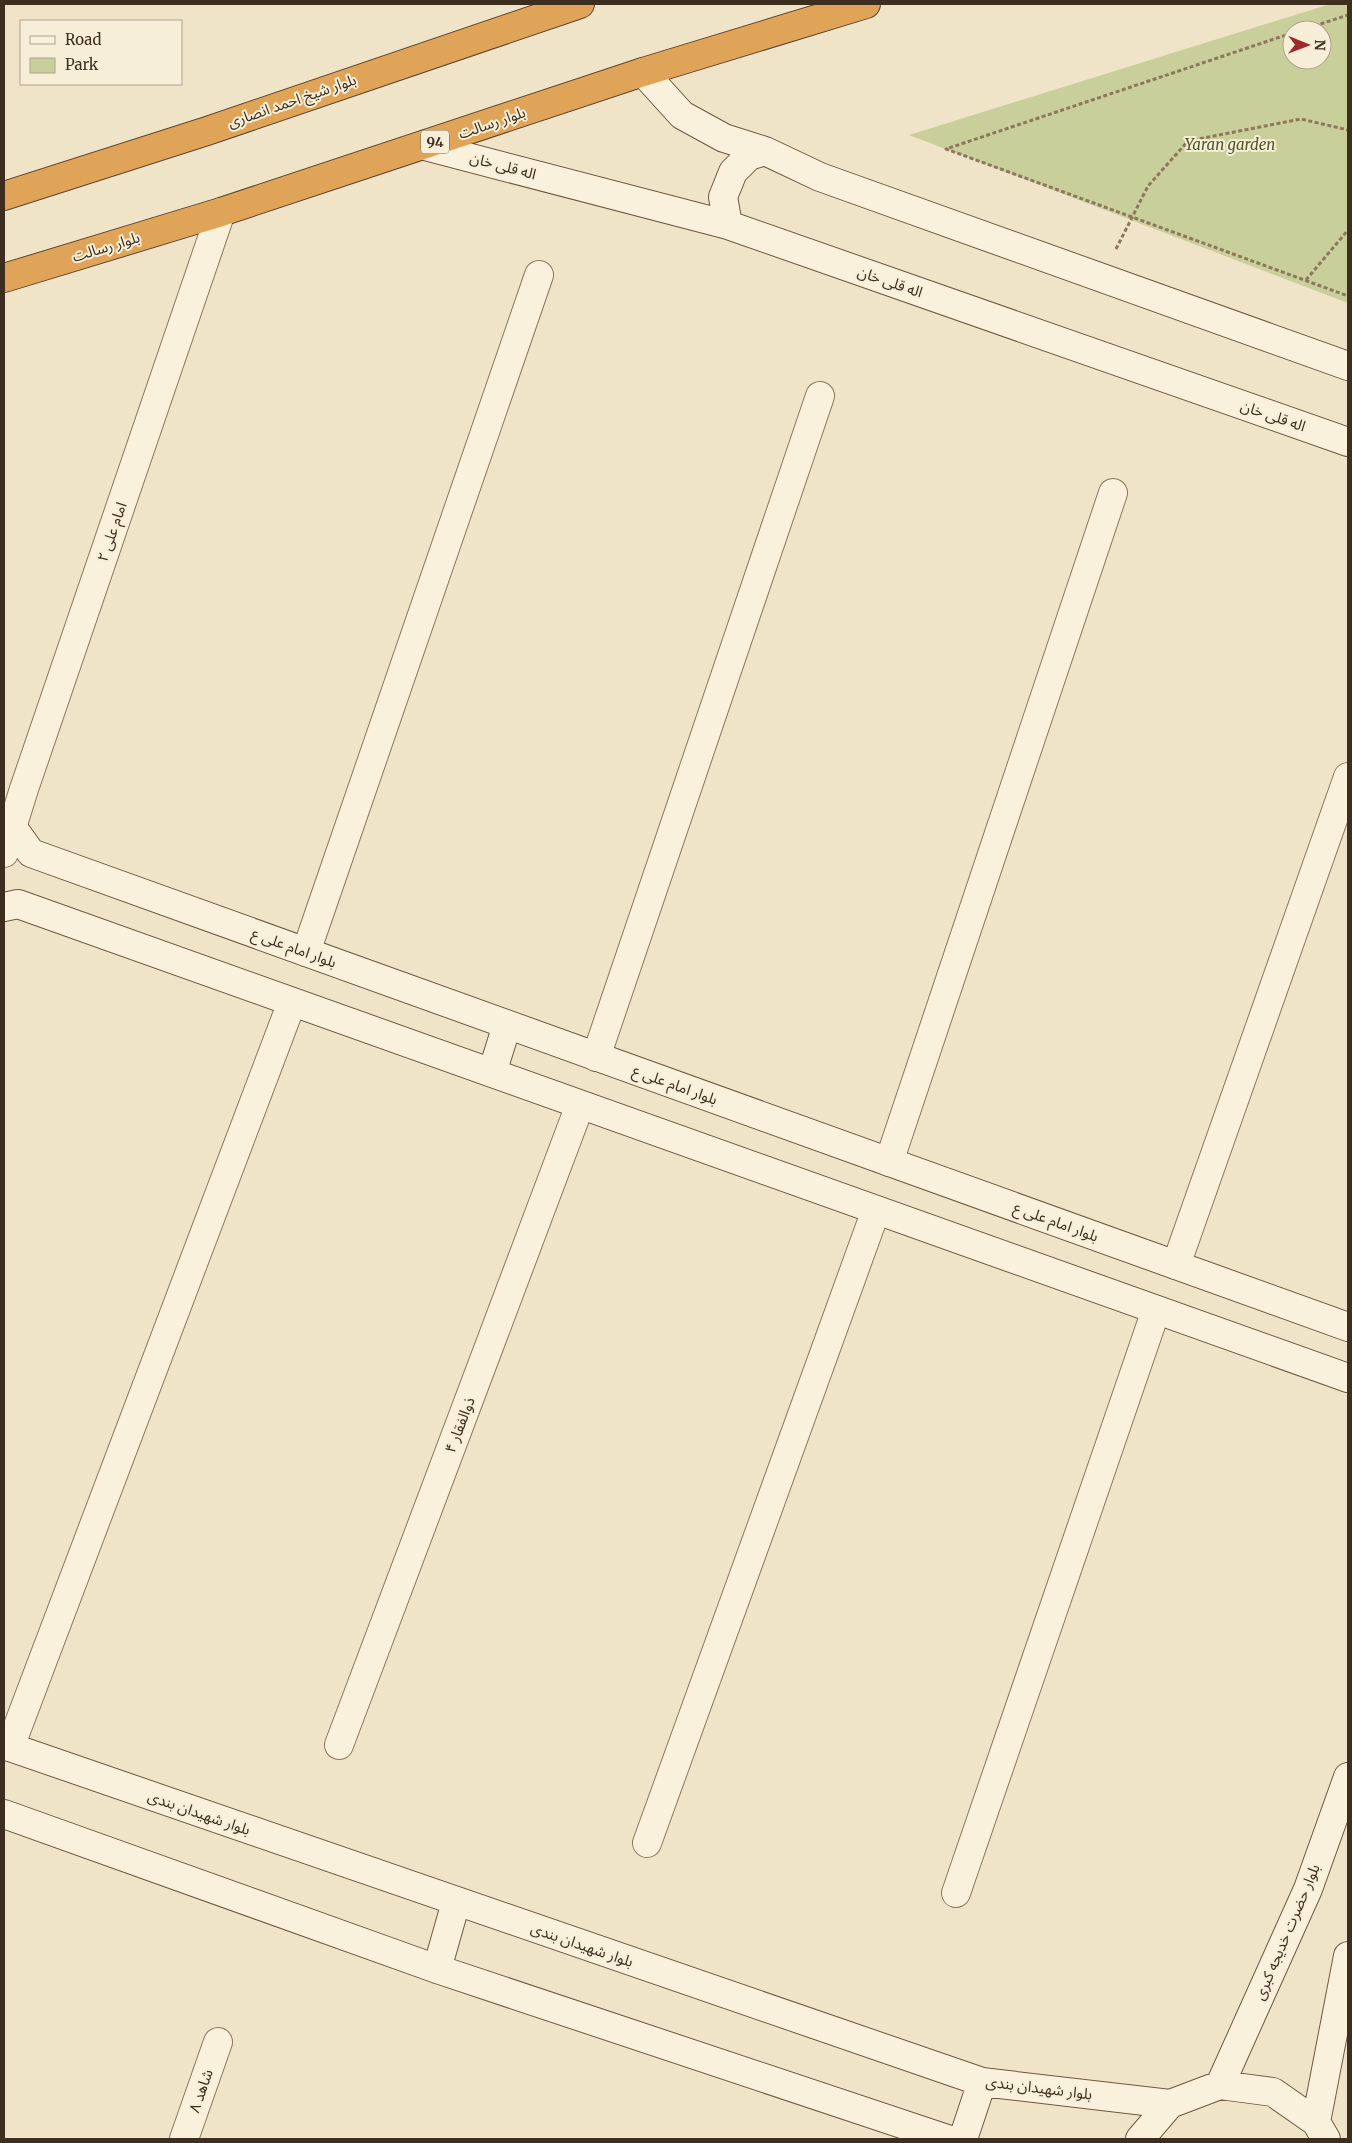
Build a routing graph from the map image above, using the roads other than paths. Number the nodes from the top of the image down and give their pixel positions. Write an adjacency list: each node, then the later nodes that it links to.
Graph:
1 (580, 4): 6 (highway, بلوار شیخ احمد انصاری)
2 (866, 4): 3 (highway, بلوار رسالت / 94)
3 (643, 72): 4 (highway, بلوار رسالت / 94); 5 (street)
4 (425, 146): 7 (highway, بلوار رسالت / 94); 8 (street, اله قلی خان)
5 (765, 152): 8 (street); 11 (street)
6 (4, 196)
7 (221, 212): 10 (highway, بلوار رسالت / 94); 16 (street, امام علی ۲)
8 (728, 225): 13 (street, اله قلی خان)
9 (539, 275): 19 (street)
10 (4, 278)
11 (1348, 366)
12 (820, 396): 22 (street)
13 (1348, 442)
14 (1113, 493): 25 (street)
15 (1348, 777): 27 (street)
16 (14, 785): 17 (street, امام علی ۲)
17 (8, 841): 19 (street, بلوار امام علی ع)
18 (4, 907): 20 (street)
19 (306, 952): 21 (street, بلوار امام علی ع)
20 (292, 1002): 23 (street); 32 (street)
21 (507, 1024): 22 (street, بلوار امام علی ع); 23 (street)
22 (596, 1057): 25 (street, بلوار امام علی ع)
23 (492, 1073): 24 (street)
24 (580, 1105): 26 (street); 31 (street, ذوالفقار ۴)
25 (889, 1162): 27 (street, بلوار امام علی ع)
26 (876, 1210): 28 (street); 35 (street)
27 (1176, 1265): 29 (street, بلوار امام علی ع)
28 (1156, 1310): 30 (street); 36 (street)
29 (1348, 1327)
30 (1348, 1378)
31 (339, 1745)
32 (7, 1746): 37 (street, بلوار شهیدان بندی)
33 (1348, 1777): 42 (street, بلوار حضرت خدیجه کبری)
34 (4, 1814): 39 (street)
35 (647, 1843)
36 (956, 1893)
37 (456, 1902): 39 (street); 41 (street, بلوار شهیدان بندی)
38 (1348, 1956): 44 (street)
39 (437, 1969): 46 (street)
40 (218, 2042): 45 (street, شاهد ۸)
41 (982, 2082): 43 (street, بلوار شهیدان بندی); 47 (street)
42 (1220, 2085): 43 (street); 44 (street)
43 (1170, 2104): 48 (street)
44 (1321, 2131)
45 (184, 2139)
46 (947, 2139)
47 (964, 2139)
48 (1140, 2139)

